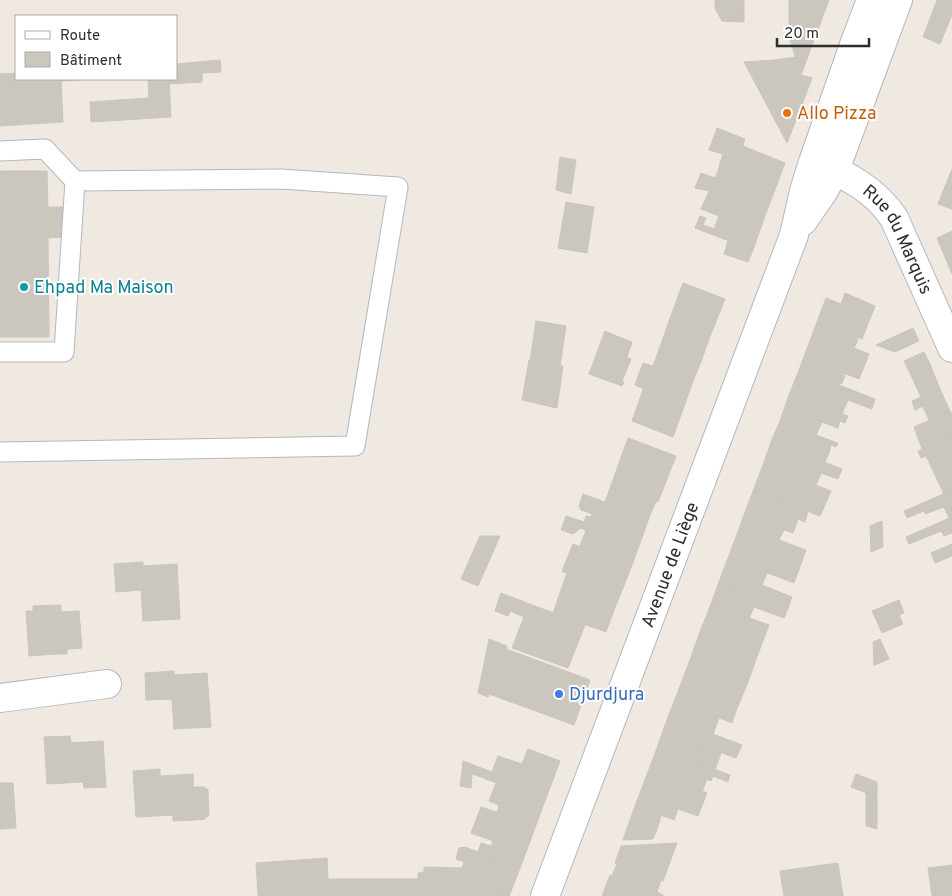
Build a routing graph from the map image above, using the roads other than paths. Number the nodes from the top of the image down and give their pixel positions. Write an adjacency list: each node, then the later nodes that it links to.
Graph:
1 (871, 0): 4 (main road)
2 (898, 0): 4 (main road)
3 (0, 151): 5 (lane)
4 (825, 163): 6 (main road, Rue du Marquis); 11 (main road, Avenue de Liège)
5 (75, 181): 7 (lane); 8 (lane)
6 (952, 348)
7 (0, 352)
8 (0, 452)
9 (107, 684): 10 (main road)
10 (0, 698)
11 (545, 896)

